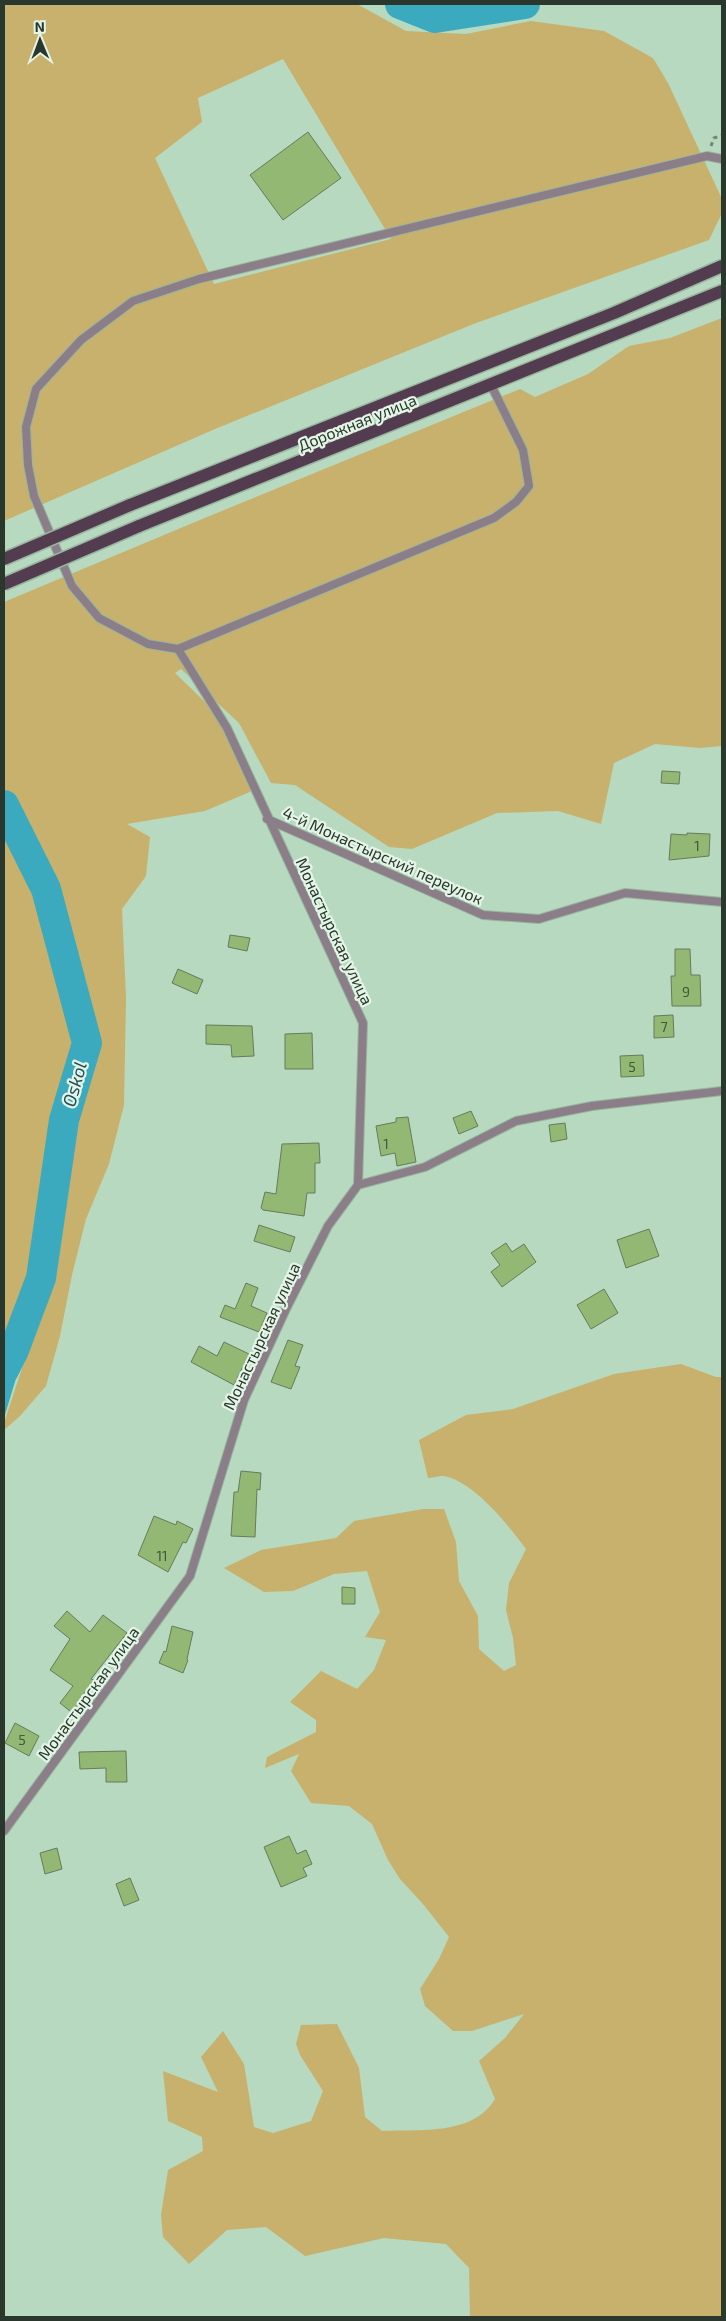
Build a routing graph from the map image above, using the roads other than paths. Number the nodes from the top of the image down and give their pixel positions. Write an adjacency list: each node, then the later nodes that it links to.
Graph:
1 (722, 159): 7 (lane)
2 (722, 266): 5 (main road, Дорожная улица, bridge)
3 (722, 291): 4 (main road, Дорожная улица)
4 (491, 385): 6 (main road, Дорожная улица, bridge); 7 (lane)
5 (4, 559)
6 (4, 584)
7 (178, 648): 8 (lane, Монастырская улица)
8 (268, 819): 9 (lane, 4-й Монастырский переулок); 11 (lane, Монастырская улица)
9 (722, 902)
10 (722, 1091): 11 (lane)
11 (358, 1185): 12 (lane, Монастырская улица)
12 (4, 1830)

